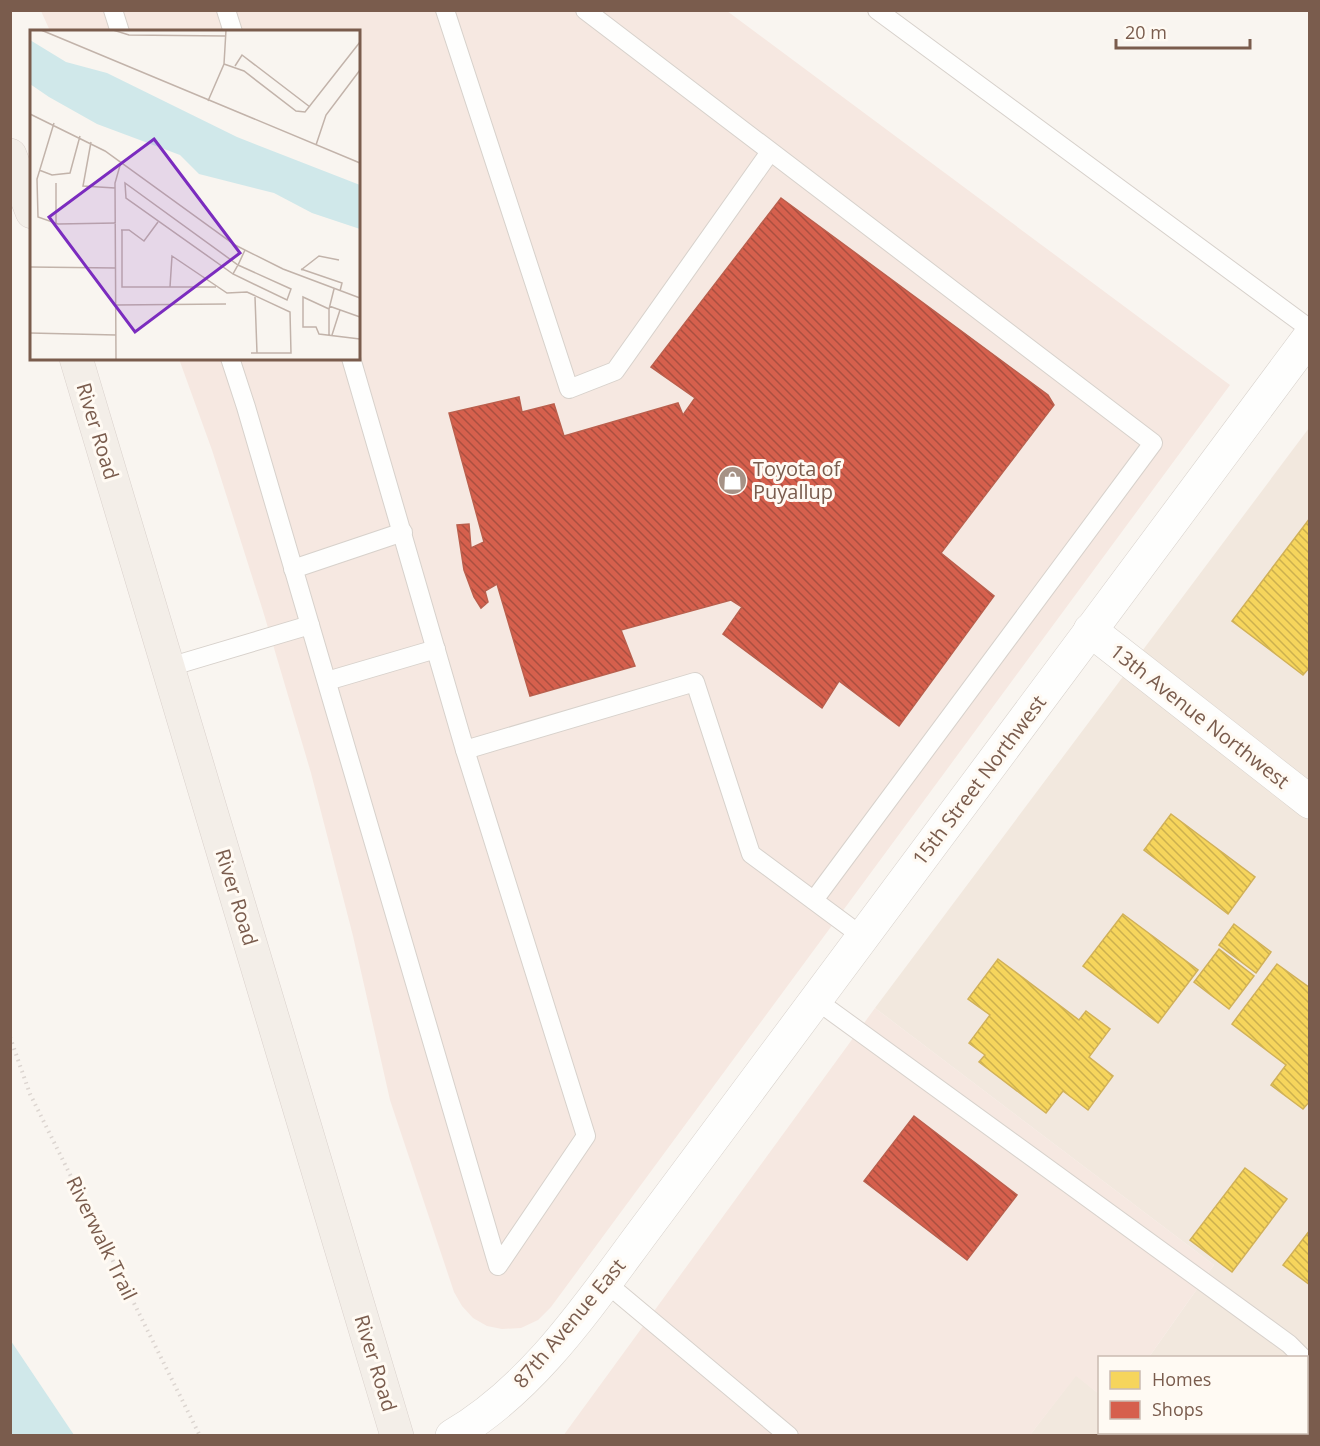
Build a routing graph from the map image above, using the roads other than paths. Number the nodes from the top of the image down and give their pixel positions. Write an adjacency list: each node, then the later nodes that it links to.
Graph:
1 (113, 10): 6 (lane)
2 (226, 10): 7 (lane)
3 (445, 10): 8 (lane)
4 (585, 10): 8 (lane)
5 (877, 10): 11 (lane)
6 (119, 30)
7 (232, 30)
8 (770, 152): 25 (lane)
9 (10, 155): 10 (main road)
10 (30, 207)
11 (1310, 328)
12 (1310, 336): 19 (street, 15th Street Northwest)
13 (77, 360): 21 (main road, River Road)
14 (231, 360): 17 (lane)
15 (352, 360): 16 (lane)
16 (403, 532): 17 (lane); 20 (lane)
17 (293, 569): 18 (lane)
18 (310, 625): 21 (lane); 22 (lane)
19 (1090, 630): 24 (street, 13th Avenue Northwest); 26 (street, 15th Street Northwest)
20 (436, 649): 22 (lane); 23 (lane)
21 (169, 668): 31 (main road, River Road)
22 (327, 681): 23 (lane)
23 (465, 750): 25 (lane)
24 (1310, 802)
25 (814, 900): 26 (lane)
26 (863, 937): 27 (street, 15th Street Northwest)
27 (816, 1000): 28 (street, 15th Street Northwest); 30 (lane)
28 (650, 1224): 29 (street, 87th Avenue East)
29 (605, 1282): 32 (street, 87th Avenue East); 33 (lane)
30 (1302, 1356)
31 (397, 1436)
32 (452, 1436)
33 (789, 1436)

